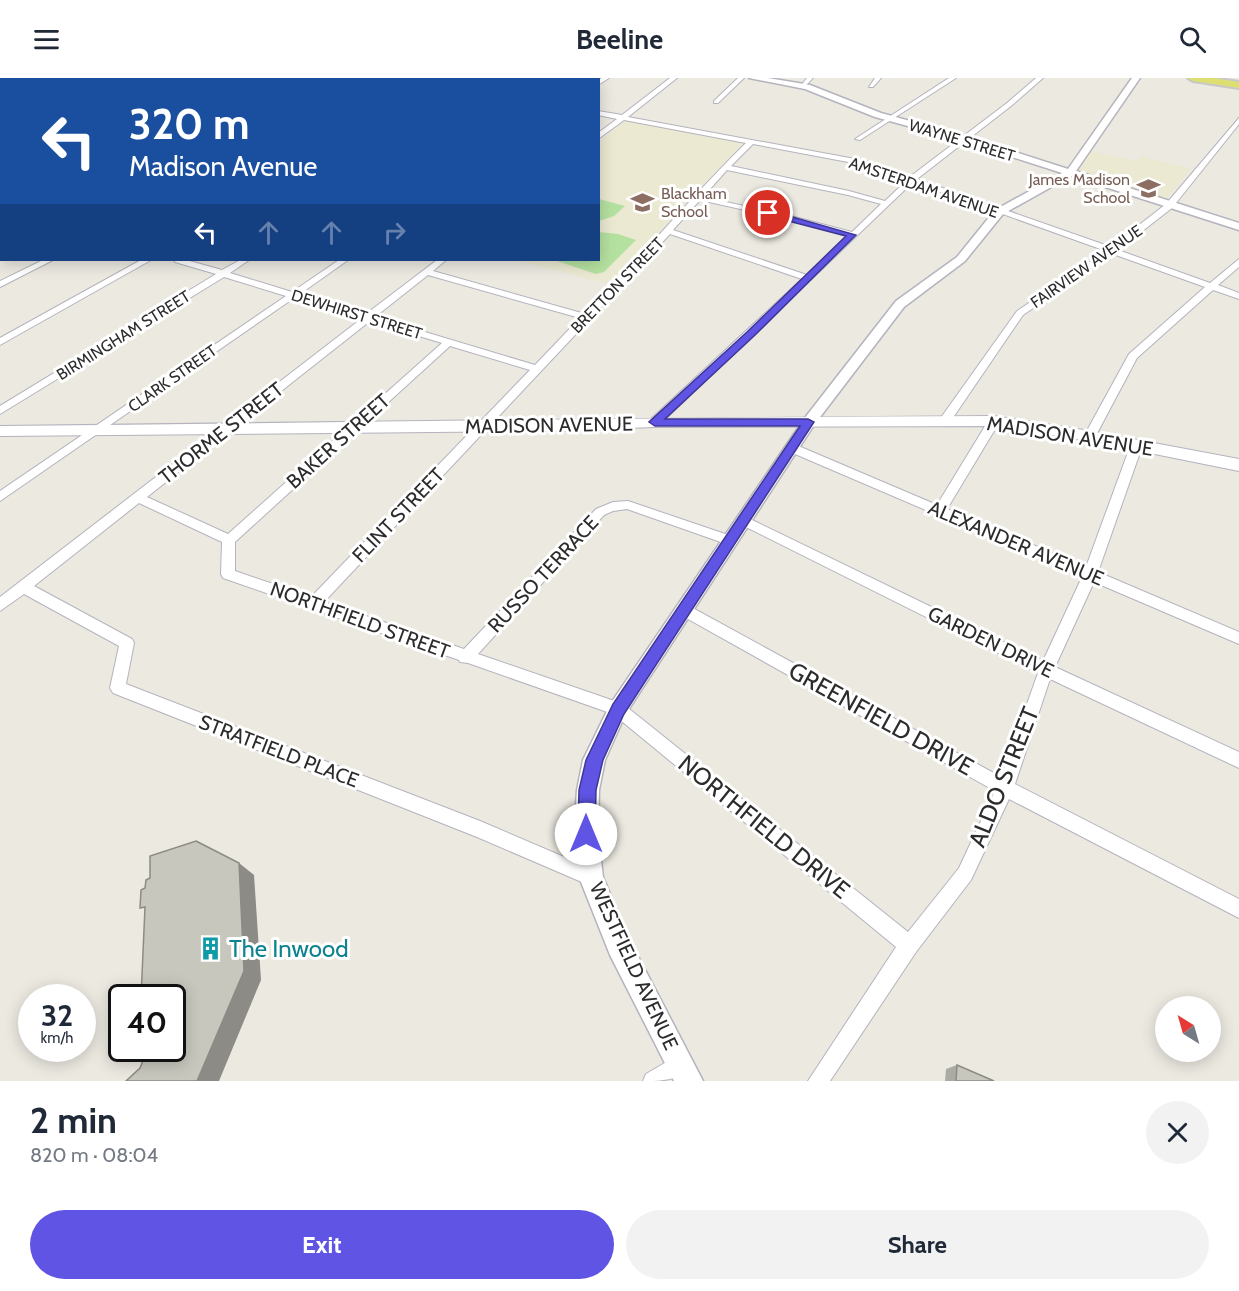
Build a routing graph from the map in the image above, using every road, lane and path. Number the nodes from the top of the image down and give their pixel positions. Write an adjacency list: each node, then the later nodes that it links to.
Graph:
1 (674, 78): 16 (street)
2 (741, 78): 14 (street)
3 (753, 78): 12 (street, WAYNE STREET)
4 (810, 78): 12 (street)
5 (878, 78): 13 (street)
6 (953, 78): 17 (street)
7 (1040, 78): 20 (street)
8 (1136, 78): 24 (street, WESTFIELD AVENUE)
9 (1194, 78): 11 (main road)
10 (1208, 78): 11 (main road)
11 (1239, 84)
12 (802, 86): 17 (street, WAYNE STREET)
13 (872, 86)
14 (716, 102)
15 (600, 113): 16 (street, AMSTERDAM AVENUE)
16 (624, 118): 19 (street); 22 (street, AMSTERDAM AVENUE)
17 (891, 119): 20 (street, WAYNE STREET); 21 (street)
18 (1239, 120): 28 (street, FAIRVIEW AVENUE)
19 (600, 136)
20 (965, 139): 24 (street, WAYNE STREET); 25 (street)
21 (858, 140)
22 (751, 142): 23 (street, BRETTON STREET); 25 (street, AMSTERDAM AVENUE)
23 (724, 167): 26 (street, BRETTON STREET); 27 (street)
24 (1070, 173): 28 (street, WAYNE STREET); 29 (street, WESTFIELD AVENUE)
25 (910, 180): 27 (street); 29 (street, AMSTERDAM AVENUE)
26 (699, 198): 31 (street, BRETTON STREET); 32 (street)
27 (885, 203): 32 (street)
28 (1169, 206): 30 (street, WAYNE STREET); 33 (street, FAIRVIEW AVENUE)
29 (999, 212): 33 (street, AMSTERDAM AVENUE); 56 (street, WESTFIELD AVENUE)
30 (1239, 227)
31 (668, 231): 43 (street); 48 (street, BRETTON STREET)
32 (852, 235): 43 (street)
33 (1112, 251): 45 (street, AMSTERDAM AVENUE); 57 (street, FAIRVIEW AVENUE)
34 (47, 261): 44 (street)
35 (145, 261): 50 (street)
36 (181, 261): 42 (street, DEWHIRST STREET)
37 (243, 261): 42 (street, BIRMINGHAM STREET)
38 (343, 261): 46 (street, CLARK STREET)
39 (441, 261): 41 (street, THORME STREET)
40 (1239, 262): 45 (street)
41 (426, 272): 48 (street); 49 (street, THORME STREET)
42 (223, 273): 46 (street, DEWHIRST STREET); 53 (street, BIRMINGHAM STREET)
43 (808, 278): 55 (street)
44 (0, 284)
45 (1211, 286): 47 (street, AMSTERDAM AVENUE); 63 (street)
46 (293, 295): 49 (street, DEWHIRST STREET); 61 (street, CLARK STREET)
47 (1239, 296)
48 (586, 317): 52 (street, BRETTON STREET)
49 (368, 318): 51 (street, DEWHIRST STREET); 60 (street, THORME STREET)
50 (0, 342)
51 (448, 342): 52 (street, DEWHIRST STREET); 58 (street, BAKER STREET)
52 (536, 369): 59 (street, BRETTON STREET)
53 (0, 411)
54 (994, 421): 57 (main road, MADISON AVENUE); 63 (main road, MADISON AVENUE); 69 (street)
55 (655, 422): 56 (main road, MADISON AVENUE); 59 (main road, MADISON AVENUE)
56 (808, 422): 57 (main road, MADISON AVENUE); 65 (street, WESTFIELD AVENUE)
57 (944, 422)
58 (353, 427): 59 (main road, MADISON AVENUE); 60 (main road, MADISON AVENUE); 71 (street, BAKER STREET)
59 (481, 427): 75 (street, FLINT STREET)
60 (226, 429): 61 (main road, MADISON AVENUE); 68 (street, THORME STREET)
61 (96, 430): 62 (main road, MADISON AVENUE); 67 (street, CLARK STREET)
62 (0, 431)
63 (1090, 436): 64 (main road, MADISON AVENUE)
64 (1137, 444): 66 (main road, MADISON AVENUE); 73 (street, ALDO STREET)
65 (792, 448): 69 (street, ALEXANDER AVENUE); 70 (street, WESTFIELD AVENUE)
66 (1239, 465)
67 (0, 497)
68 (139, 498): 71 (street); 74 (street, THORME STREET)
69 (940, 510): 73 (street, ALEXANDER AVENUE)
70 (744, 521): 72 (street, WESTFIELD AVENUE); 80 (street, GARDEN DRIVE)
71 (229, 540): 75 (street, NORTHFIELD STREET)
72 (732, 540): 77 (street, WESTFIELD AVENUE); 79 (street, RUSSO TERRACE)
73 (1090, 575): 78 (street, ALEXANDER AVENUE); 80 (street, ALDO STREET)
74 (23, 587): 76 (street, THORME STREET); 84 (street, STRATFIELD PLACE)
75 (314, 603): 79 (street, NORTHFIELD STREET)
76 (0, 605)
77 (684, 610): 81 (street, WESTFIELD AVENUE); 83 (street, GREENFIELD DRIVE)
78 (1239, 638)
79 (465, 658): 81 (street, NORTHFIELD STREET)
80 (1046, 670): 82 (street, GARDEN DRIVE); 83 (street, ALDO STREET)
81 (618, 709): 84 (street, WESTFIELD AVENUE); 86 (street, NORTHFIELD DRIVE)
82 (1239, 760)
83 (1005, 788): 85 (street, GREENFIELD DRIVE); 86 (street, ALDO STREET)
84 (591, 877): 87 (street, WESTFIELD AVENUE)
85 (1239, 909)
86 (909, 945): 89 (street, ALDO STREET)
87 (685, 1073): 88 (street)
88 (653, 1081)
89 (818, 1081)

